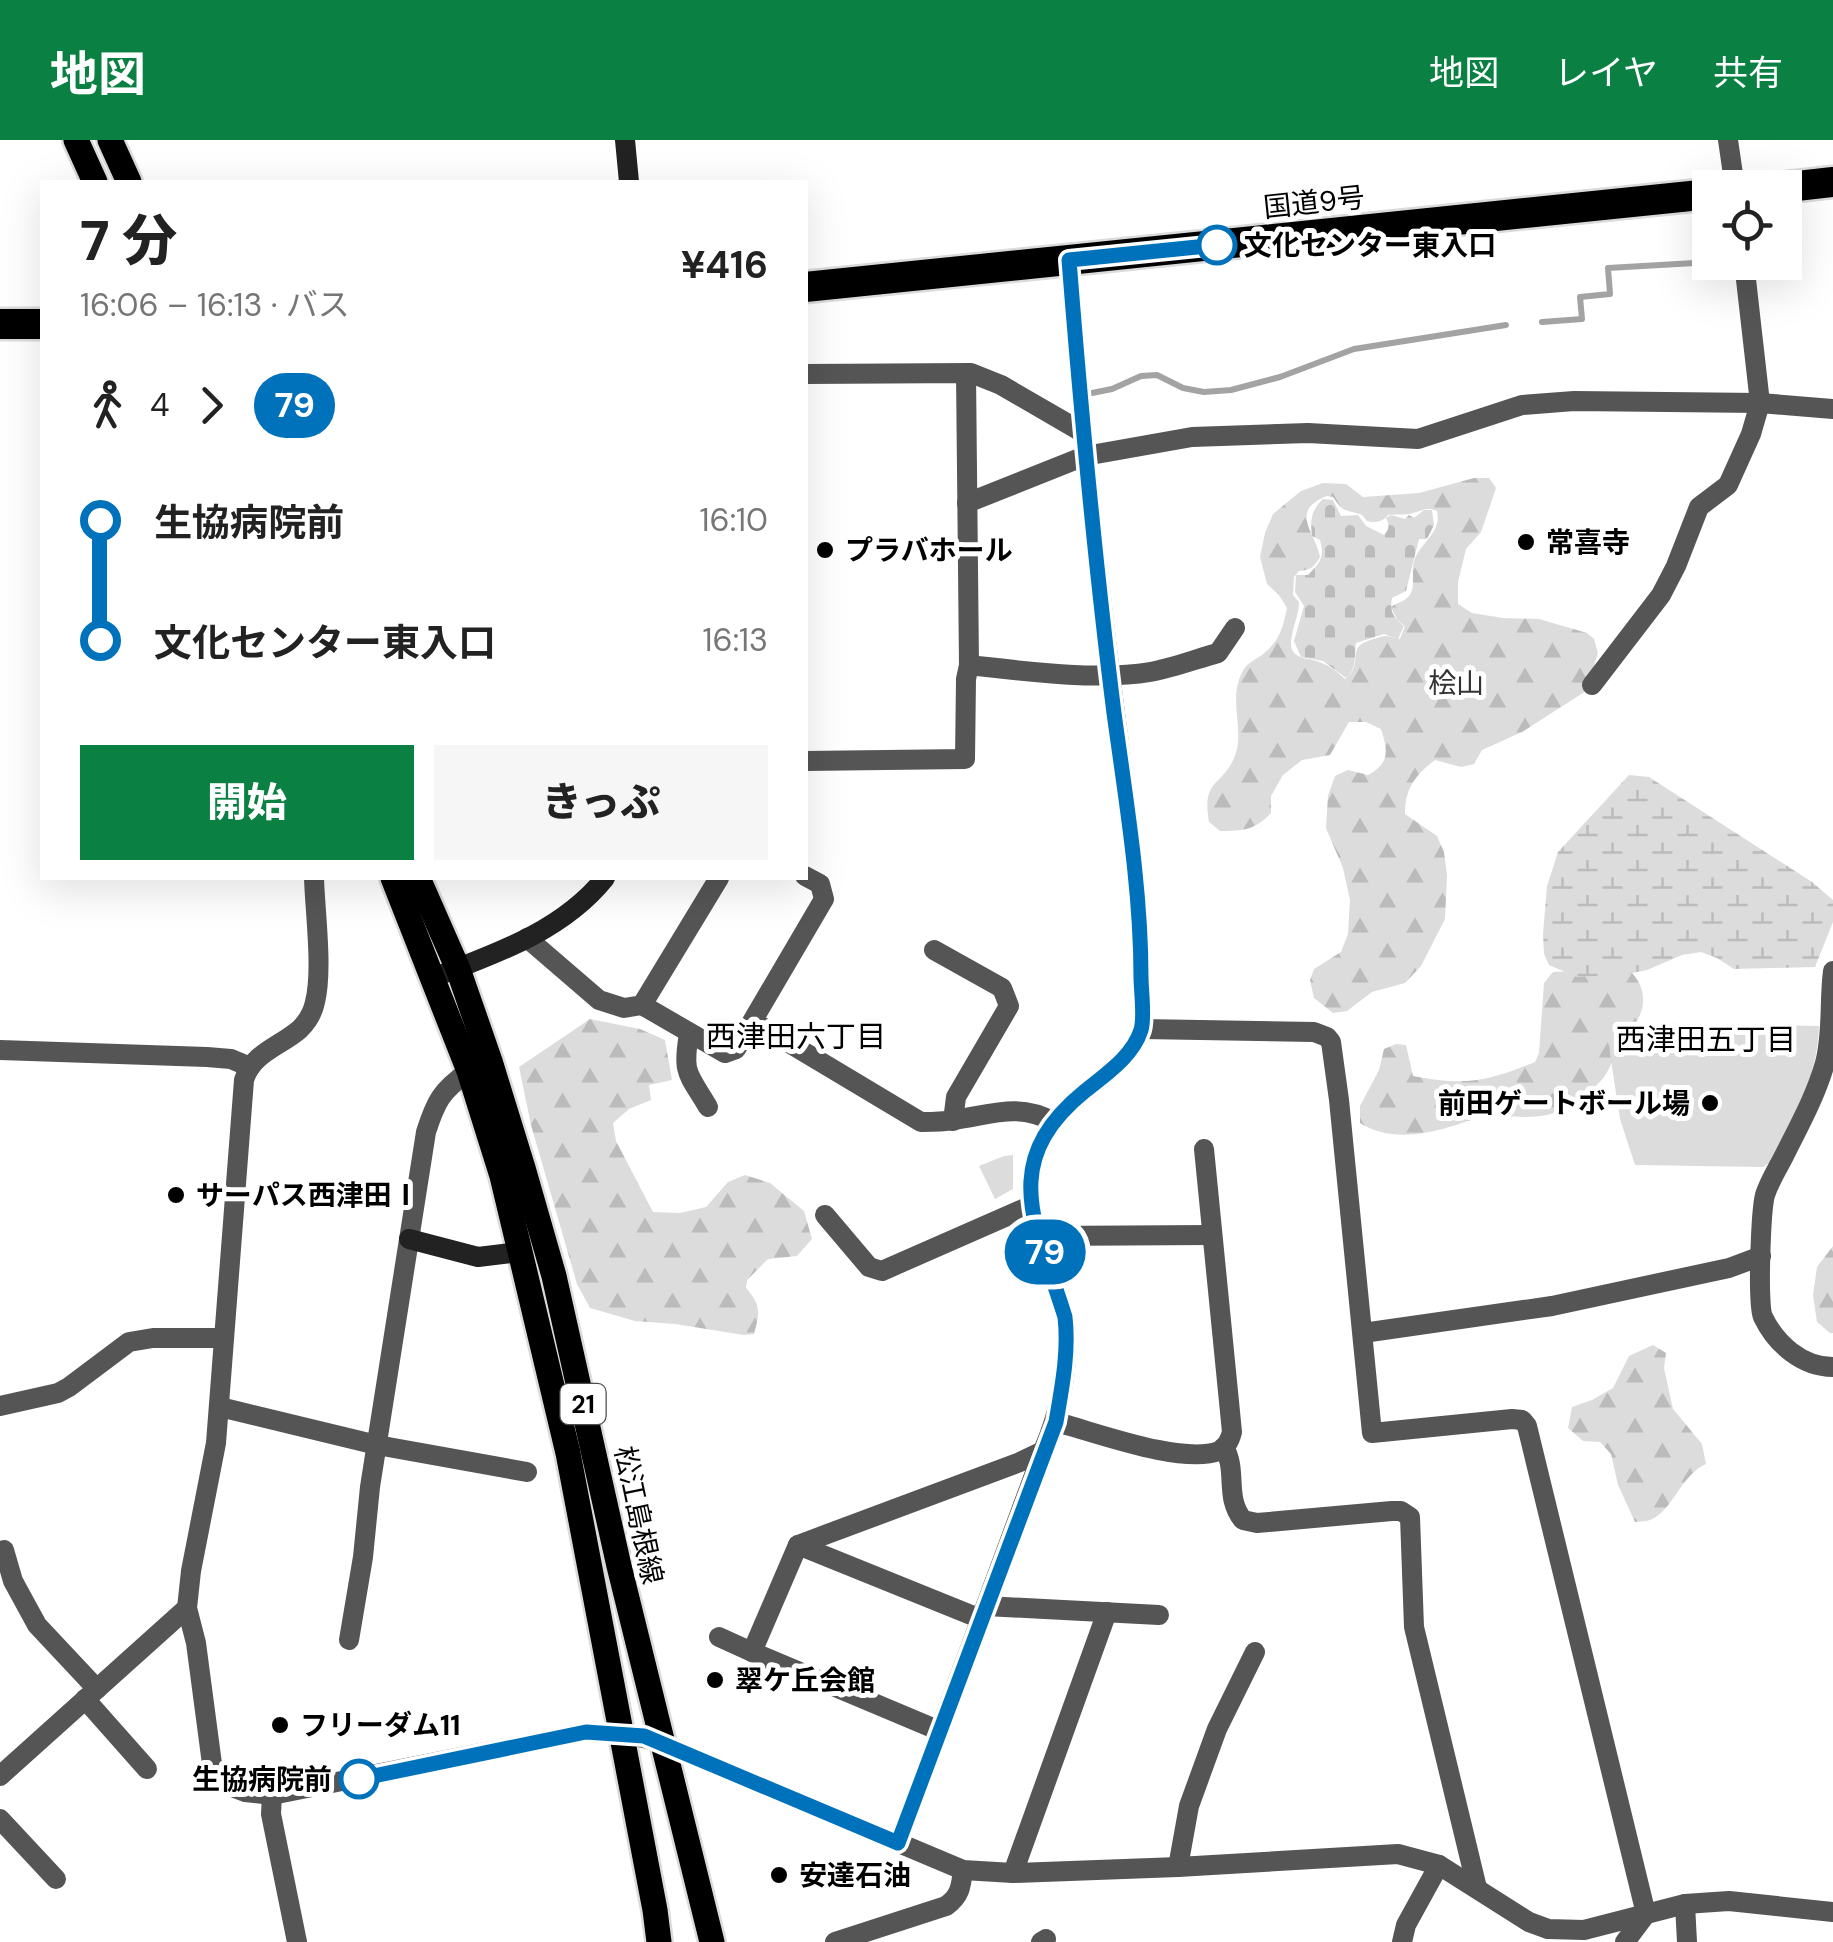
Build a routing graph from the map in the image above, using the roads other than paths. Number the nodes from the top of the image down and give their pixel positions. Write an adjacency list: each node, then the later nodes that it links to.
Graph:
1 (76, 140): 6 (main road)
2 (110, 140): 7 (main road)
3 (624, 140): 8 (street)
4 (1728, 140): 5 (street)
5 (1732, 170)
6 (93, 180)
7 (128, 180)
8 (629, 180)
9 (1833, 182): 10 (highway)
10 (1802, 185)
11 (1692, 196): 12 (highway, 国道9号)
12 (1069, 260): 14 (highway, 国道9号); 23 (street)
13 (1746, 280): 21 (street)
14 (808, 288)
15 (0, 324): 16 (highway)
16 (40, 324)
17 (0, 342): 18 (highway)
18 (40, 342)
19 (808, 374): 20 (street)
20 (966, 374): 23 (street); 25 (street)
21 (1760, 403): 22 (street); 24 (street); 29 (street)
22 (1833, 409)
23 (1082, 432): 24 (street)
24 (1085, 456): 25 (street); 28 (street)
25 (966, 503): 27 (street)
26 (1235, 628): 28 (street)
27 (969, 666): 28 (street); 30 (street)
28 (1110, 674): 43 (street)
29 (1592, 685)
30 (808, 761)
31 (808, 878): 42 (street)
32 (314, 880): 46 (street)
33 (394, 880): 40 (main road, 松江島根線 / 21)
34 (419, 880): 40 (main road, 松江島根線 / 21)
35 (603, 880): 37 (street)
36 (718, 880): 41 (street)
37 (527, 938): 40 (street); 41 (street)
38 (934, 950): 49 (street)
39 (1833, 971): 58 (street)
40 (446, 973): 47 (main road, 松江島根線 / 21); 82 (main road, 松江島根線 / 21)
41 (642, 1005): 44 (street)
42 (754, 1022): 44 (street); 49 (street)
43 (1142, 1029): 50 (street); 59 (street)
44 (690, 1034): 48 (street)
45 (0, 1050): 46 (street)
46 (250, 1066): 60 (street)
47 (469, 1072): 56 (street); 57 (main road, 松江島根線 / 21)
48 (708, 1107)
49 (953, 1121): 50 (street)
50 (1054, 1122): 52 (street)
51 (1204, 1149): 55 (street)
52 (1030, 1206): 53 (street); 54 (street)
53 (825, 1215)
54 (1040, 1236): 55 (street); 64 (street)
55 (1212, 1236): 66 (street)
56 (408, 1239): 57 (street); 65 (street)
57 (520, 1252): 81 (main road, 松江島根線 / 21)
58 (1761, 1256): 59 (street); 61 (street)
59 (1363, 1333): 96 (street)
60 (223, 1338): 62 (street); 63 (street)
61 (1833, 1367)
62 (3, 1402)
63 (220, 1407): 65 (street); 71 (street)
64 (1056, 1422): 66 (street); 67 (street)
65 (377, 1445): 68 (street); 76 (street)
66 (1224, 1447): 93 (street)
67 (1043, 1451): 69 (street); 72 (street)
68 (527, 1472)
69 (798, 1545): 72 (street); 77 (street)
70 (4, 1550): 79 (street)
71 (187, 1608): 79 (street); 85 (street)
72 (984, 1612): 73 (street); 80 (street)
73 (1107, 1612): 74 (street); 91 (street)
74 (1159, 1615)
75 (720, 1636): 77 (street)
76 (350, 1640)
77 (752, 1652): 80 (street)
78 (1256, 1652): 89 (street)
79 (91, 1694): 83 (street); 84 (street)
80 (940, 1731): 87 (street)
81 (622, 1734): 82 (street); 85 (street); 99 (main road, 松江島根線 / 21)
82 (662, 1743): 87 (street); 100 (main road, 松江島根線 / 21)
83 (147, 1769)
84 (0, 1776)
85 (272, 1795): 98 (street)
86 (0, 1819): 92 (street)
87 (898, 1843): 90 (street)
88 (1439, 1865): 89 (street); 93 (street); 102 (street)
89 (1178, 1867): 91 (street)
90 (964, 1870): 91 (street); 97 (street)
91 (1013, 1874)
92 (56, 1879)
93 (1477, 1888): 96 (street)
94 (1685, 1904): 95 (street); 96 (street); 104 (street)
95 (1833, 1912)
96 (1646, 1914): 103 (street)
97 (884, 1934): 101 (street)
98 (297, 1942)
99 (660, 1942)
100 (712, 1942)
101 (834, 1942)
102 (1402, 1942)
103 (1625, 1942)
104 (1687, 1942)

